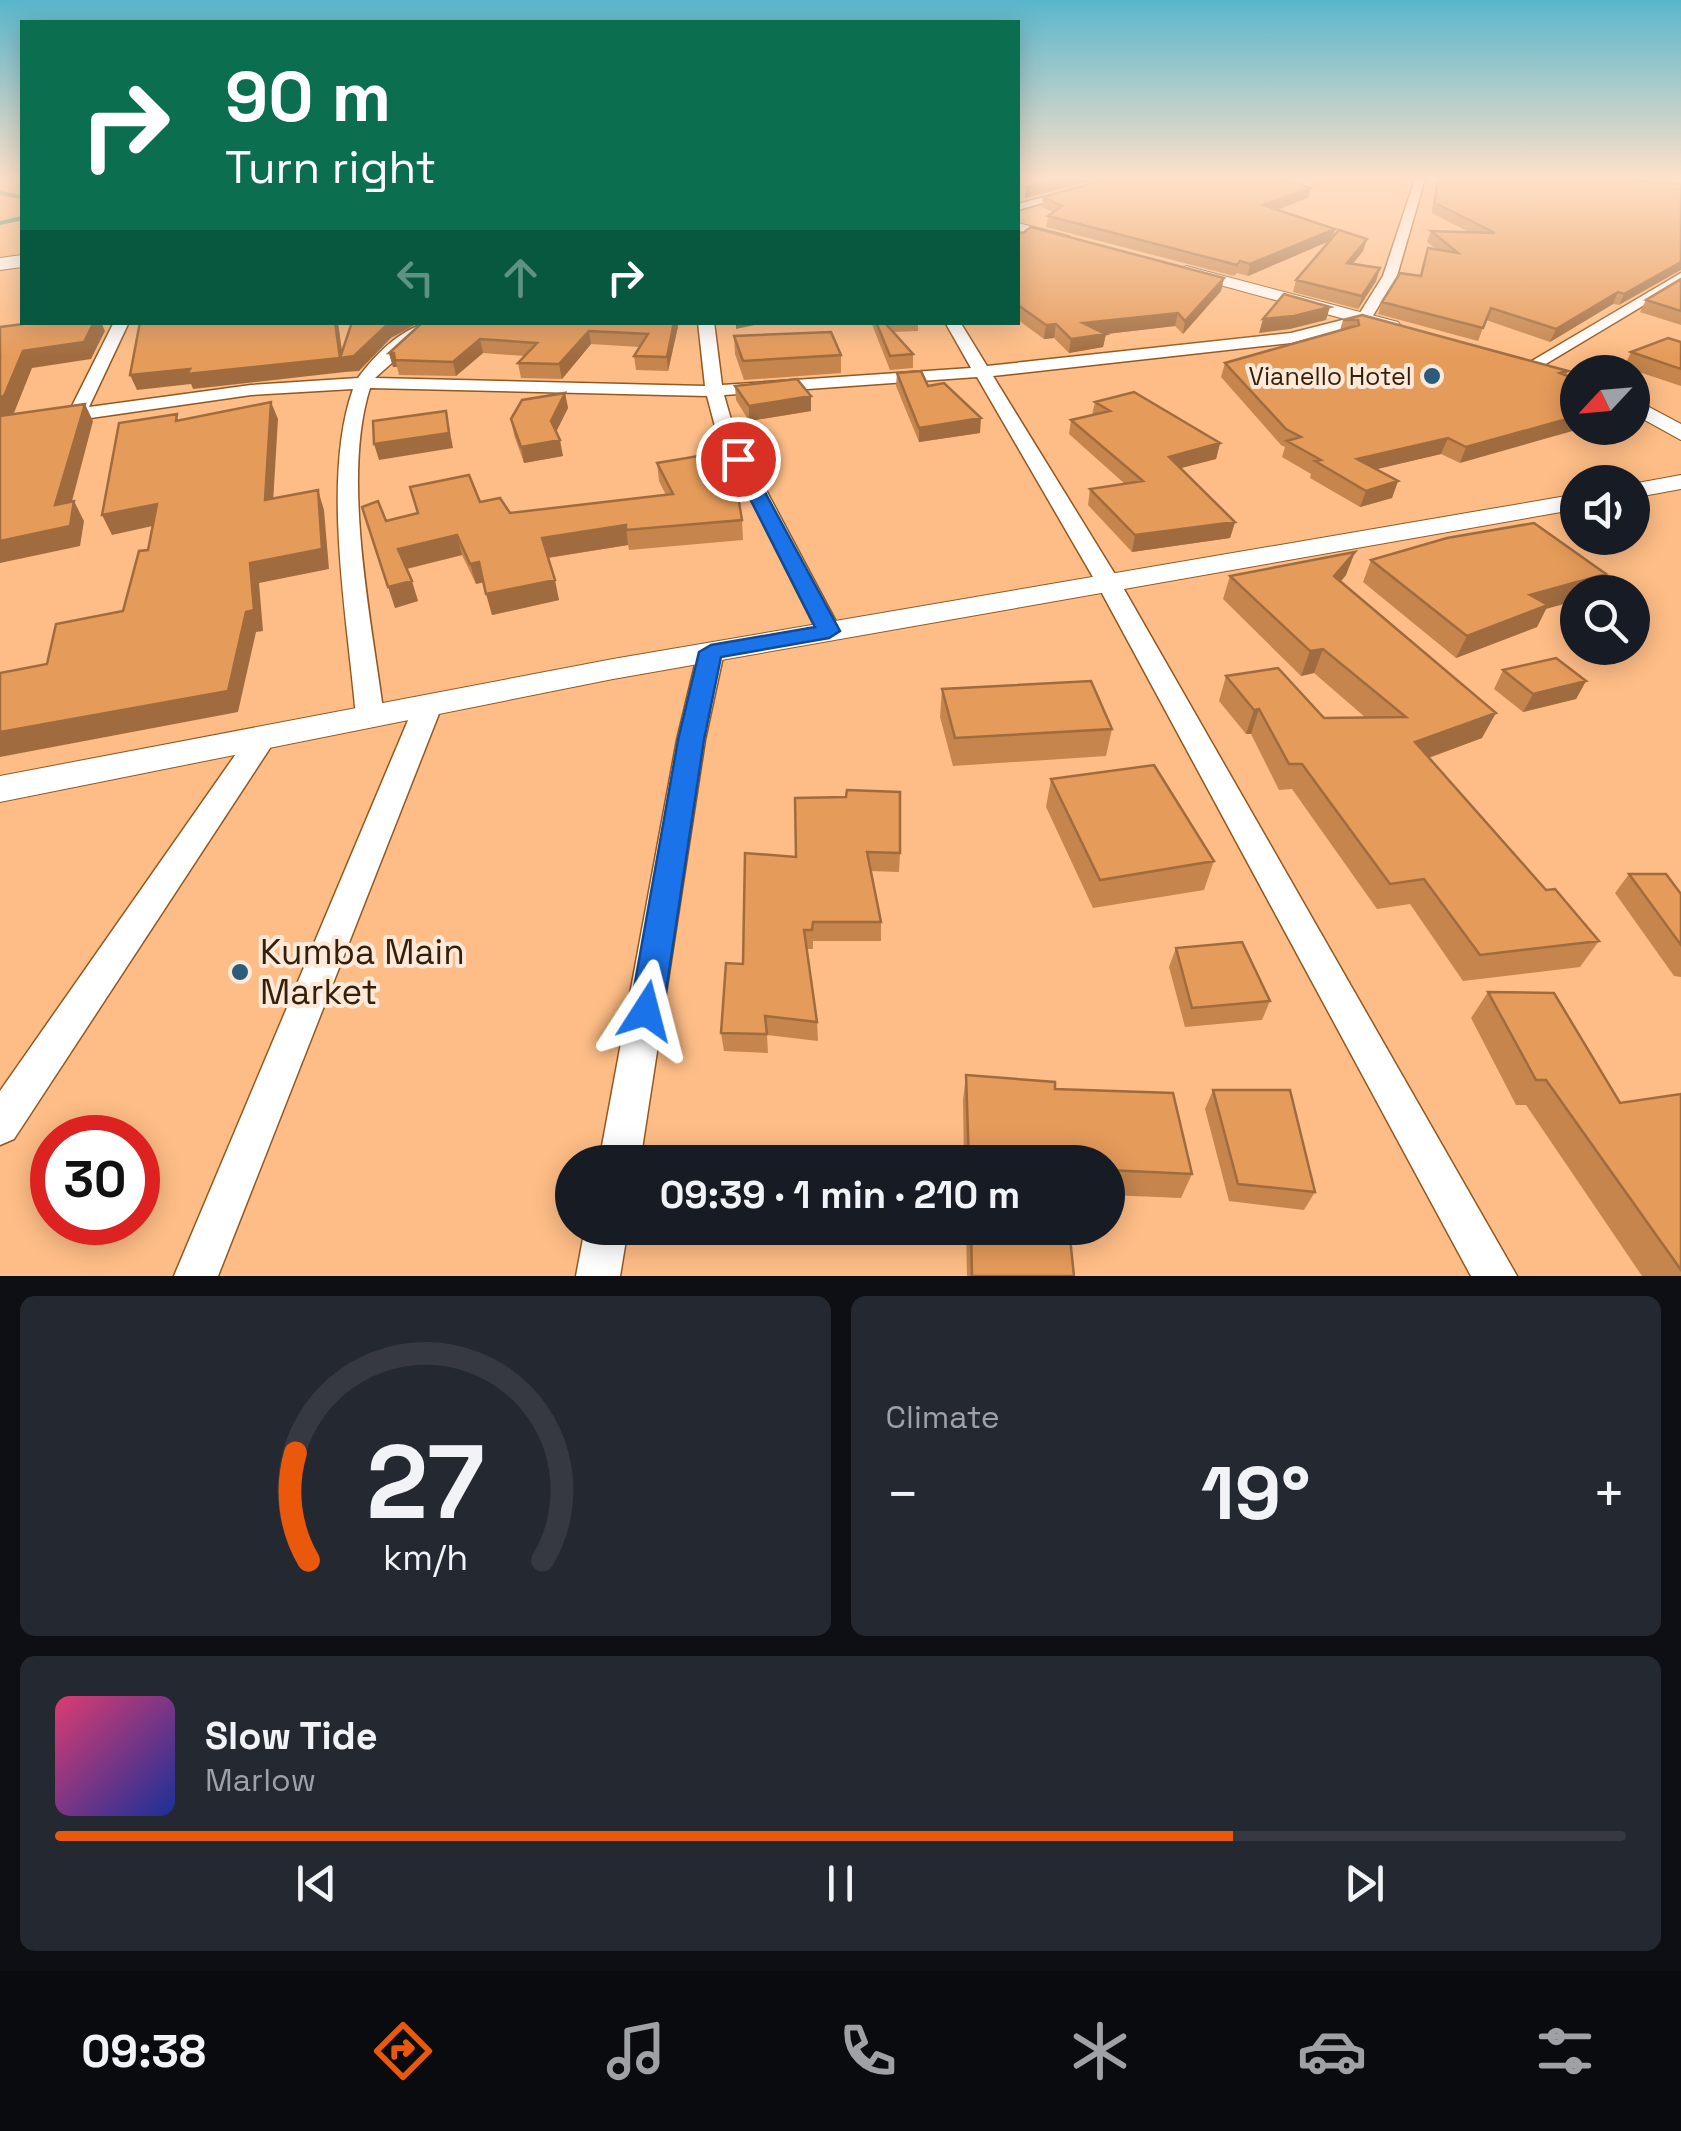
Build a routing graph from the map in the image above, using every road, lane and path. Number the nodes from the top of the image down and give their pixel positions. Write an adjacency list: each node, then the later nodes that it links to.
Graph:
1 (1062, 239): 3 (street)
2 (1402, 239): 6 (street)
3 (1090, 246)
4 (1163, 265): 6 (street)
5 (1681, 277): 12 (street)
6 (1364, 319): 11 (street); 13 (street)
7 (121, 325): 17 (street)
8 (426, 325): 15 (street)
9 (706, 325): 16 (street)
10 (954, 325): 13 (street)
11 (1414, 332)
12 (1524, 362): 14 (street)
13 (982, 372): 16 (street); 24 (street)
14 (1560, 374)
15 (363, 383): 16 (street); 17 (street); 28 (street)
16 (714, 391): 25 (street)
17 (78, 412): 19 (street)
18 (1650, 415): 20 (street)
19 (0, 425)
20 (1681, 433)
21 (1681, 482): 22 (street)
22 (1650, 488)
23 (1560, 504): 24 (street)
24 (1109, 584): 25 (street); 36 (street)
25 (829, 631): 26 (street)
26 (711, 652): 27 (street); 32 (street)
27 (428, 706): 28 (street); 34 (street)
28 (370, 717): 29 (street)
29 (262, 738): 30 (street); 31 (street)
30 (0, 789)
31 (0, 1125)
32 (621, 1145)
33 (604, 1245): 35 (street)
34 (196, 1276)
35 (598, 1276)
36 (1495, 1276)

